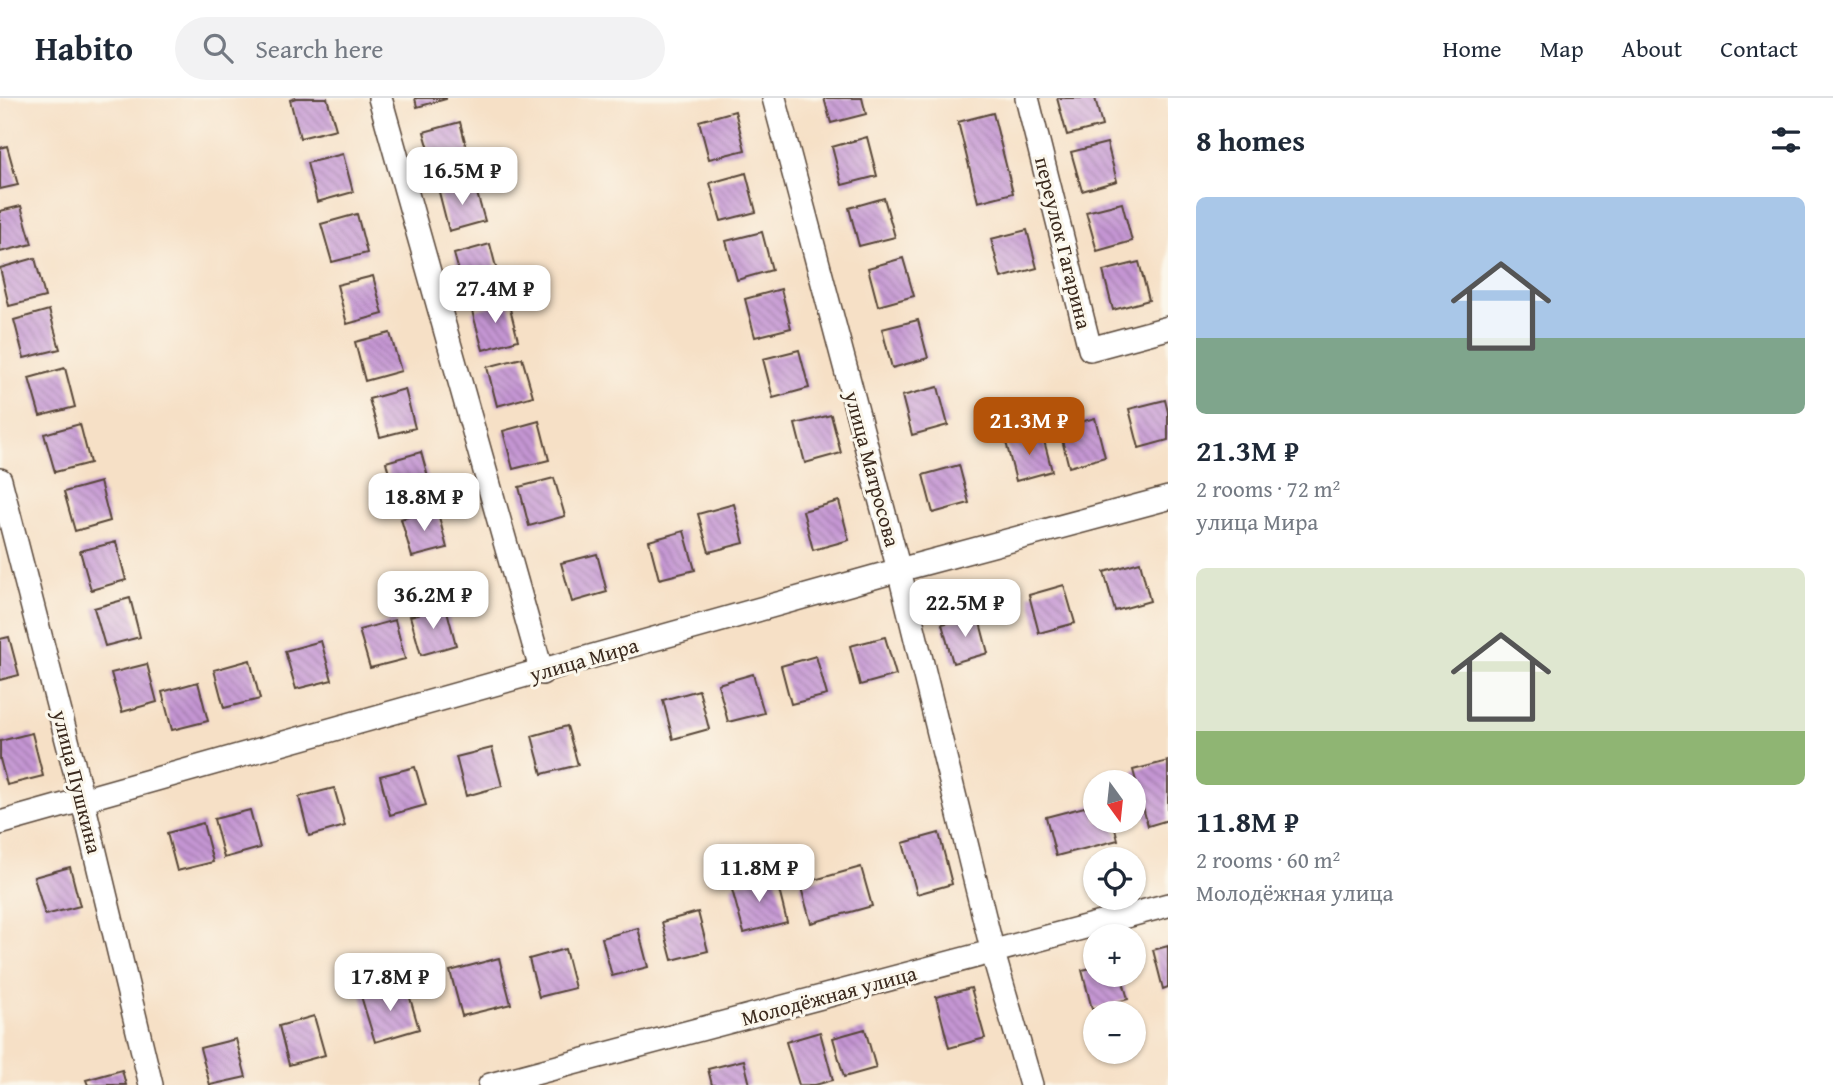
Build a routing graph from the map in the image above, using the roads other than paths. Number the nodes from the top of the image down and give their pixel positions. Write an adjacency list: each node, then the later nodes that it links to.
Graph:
1 (380, 98): 8 (street)
2 (774, 98): 7 (street, улица Матросова)
3 (1027, 98): 4 (street, переулок Гагарина)
4 (1168, 328)
5 (0, 480): 9 (street, улица Пушкина)
6 (1168, 498): 7 (street, улица Мира)
7 (899, 570): 8 (street, улица Мира); 12 (street, улица Матросова)
8 (542, 673): 9 (street, улица Мира)
9 (83, 802): 10 (street, улица Мира); 13 (street, улица Пушкина)
10 (0, 823)
11 (1168, 905): 12 (street, Молодёжная улица)
12 (993, 953): 14 (street, Молодёжная улица); 15 (street, улица Матросова)
13 (151, 1085)
14 (490, 1085)
15 (1031, 1085)

